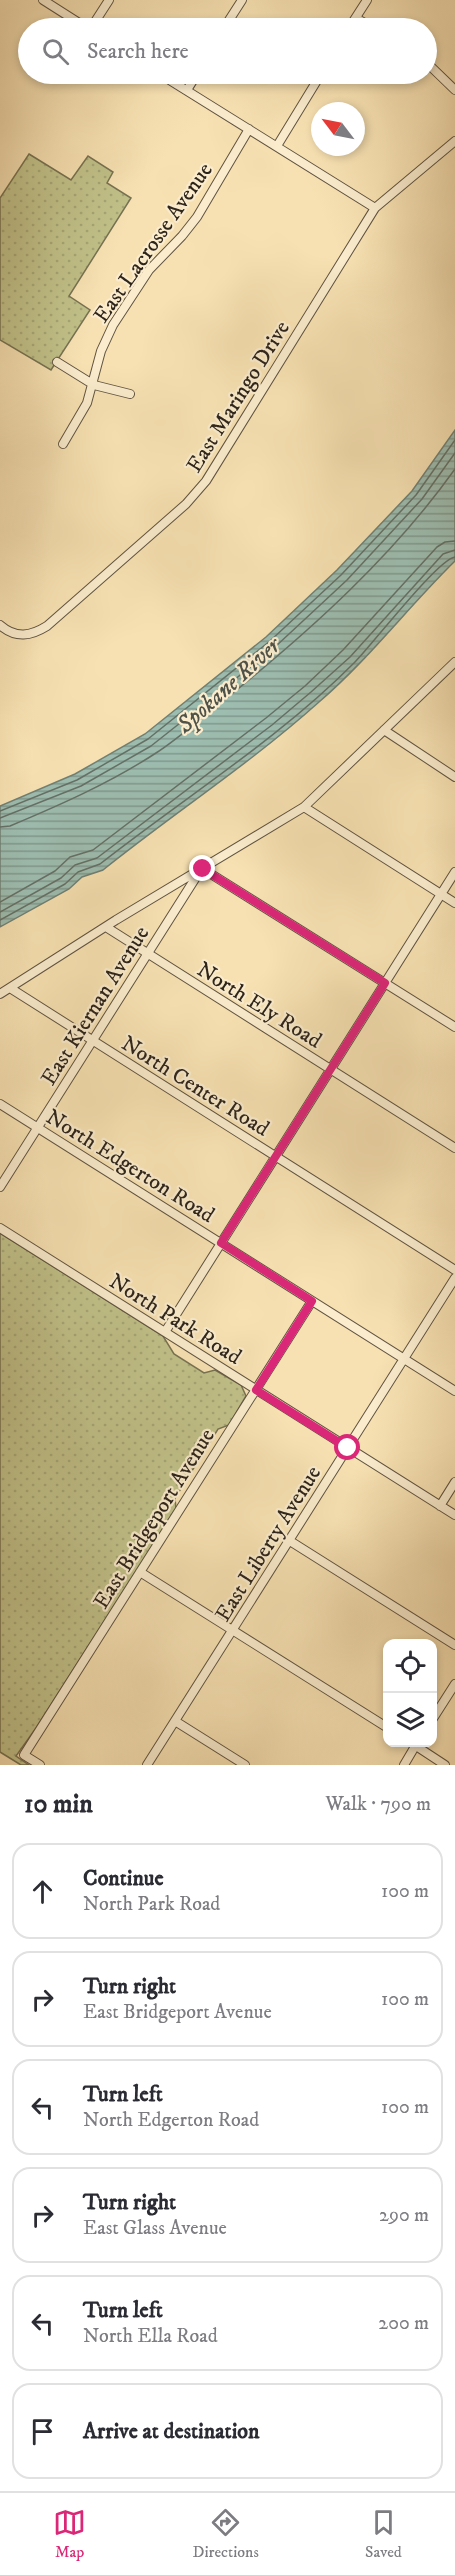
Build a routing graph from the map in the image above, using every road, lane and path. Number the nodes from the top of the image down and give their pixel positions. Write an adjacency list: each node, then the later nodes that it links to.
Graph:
1 (43, 0): 5 (street)
2 (109, 0): 6 (street)
3 (242, 0): 7 (street)
4 (367, 0): 8 (street)
5 (73, 18)
6 (96, 18)
7 (230, 18)
8 (356, 18)
9 (437, 73): 14 (street)
10 (177, 84): 13 (street)
11 (191, 84): 13 (street)
12 (315, 84): 17 (street)
13 (187, 90): 15 (street)
14 (455, 90)
15 (249, 129): 17 (street); 20 (street, East Lacrosse Avenue)
16 (455, 141): 18 (street, East Maringo Drive)
17 (277, 146): 18 (street)
18 (375, 208): 23 (street, East Maringo Drive)
19 (57, 362): 20 (street)
20 (94, 385): 21 (street); 22 (street, East Lacrosse Avenue)
21 (130, 394)
22 (63, 444)
23 (0, 625)
24 (455, 662): 25 (street)
25 (384, 730): 26 (street); 27 (street)
26 (455, 777)
27 (304, 807): 28 (street); 30 (street)
28 (202, 870): 32 (street); 33 (street, East Kiernan Avenue); 34 (street)
29 (455, 872): 30 (street)
30 (441, 894): 31 (street); 34 (street)
31 (455, 903)
32 (106, 927): 33 (street, North Ely Road); 35 (street)
33 (147, 954): 38 (street, East Kiernan Avenue); 39 (street, North Ely Road)
34 (385, 983): 37 (street); 39 (street)
35 (10, 988): 36 (street); 38 (street, North Center Road)
36 (0, 994)
37 (455, 1027)
38 (93, 1041): 41 (street, East Kiernan Avenue); 43 (street, North Center Road)
39 (330, 1070): 42 (street, North Ely Road); 43 (street)
40 (0, 1104): 41 (street, North Edgerton Road)
41 (38, 1128): 44 (street, East Kiernan Avenue); 46 (street, North Edgerton Road)
42 (455, 1148)
43 (276, 1156): 46 (street); 47 (street, North Center Road)
44 (0, 1187)
45 (0, 1228): 50 (street, North Park Road)
46 (221, 1243): 49 (street, North Edgerton Road); 50 (street)
47 (455, 1270)
48 (455, 1278): 51 (street, East Liberty Avenue)
49 (312, 1301): 51 (street, North Edgerton Road); 52 (street, East Bridgeport Avenue)
50 (165, 1332): 52 (street, North Park Road)
51 (404, 1359): 53 (street, North Edgerton Road); 54 (street, East Liberty Avenue)
52 (256, 1390): 54 (street, North Park Road); 59 (street, East Bridgeport Avenue)
53 (455, 1391)
54 (348, 1448): 56 (street, North Park Road); 58 (street, East Liberty Avenue)
55 (455, 1482): 56 (street)
56 (440, 1506): 57 (street, North Park Road)
57 (455, 1515)
58 (290, 1540): 60 (street, East Liberty Avenue); 61 (street)
59 (140, 1572): 60 (street); 68 (street, East Bridgeport Avenue)
60 (232, 1630): 64 (street, East Liberty Avenue); 65 (street)
61 (455, 1645)
62 (455, 1684): 63 (street)
63 (437, 1712)
64 (174, 1721): 69 (street, East Liberty Avenue); 70 (street)
65 (383, 1725)
66 (413, 1747): 71 (street)
67 (419, 1747): 72 (street)
68 (40, 1765)
69 (147, 1765)
70 (245, 1765)
71 (404, 1765)
72 (446, 1765)

